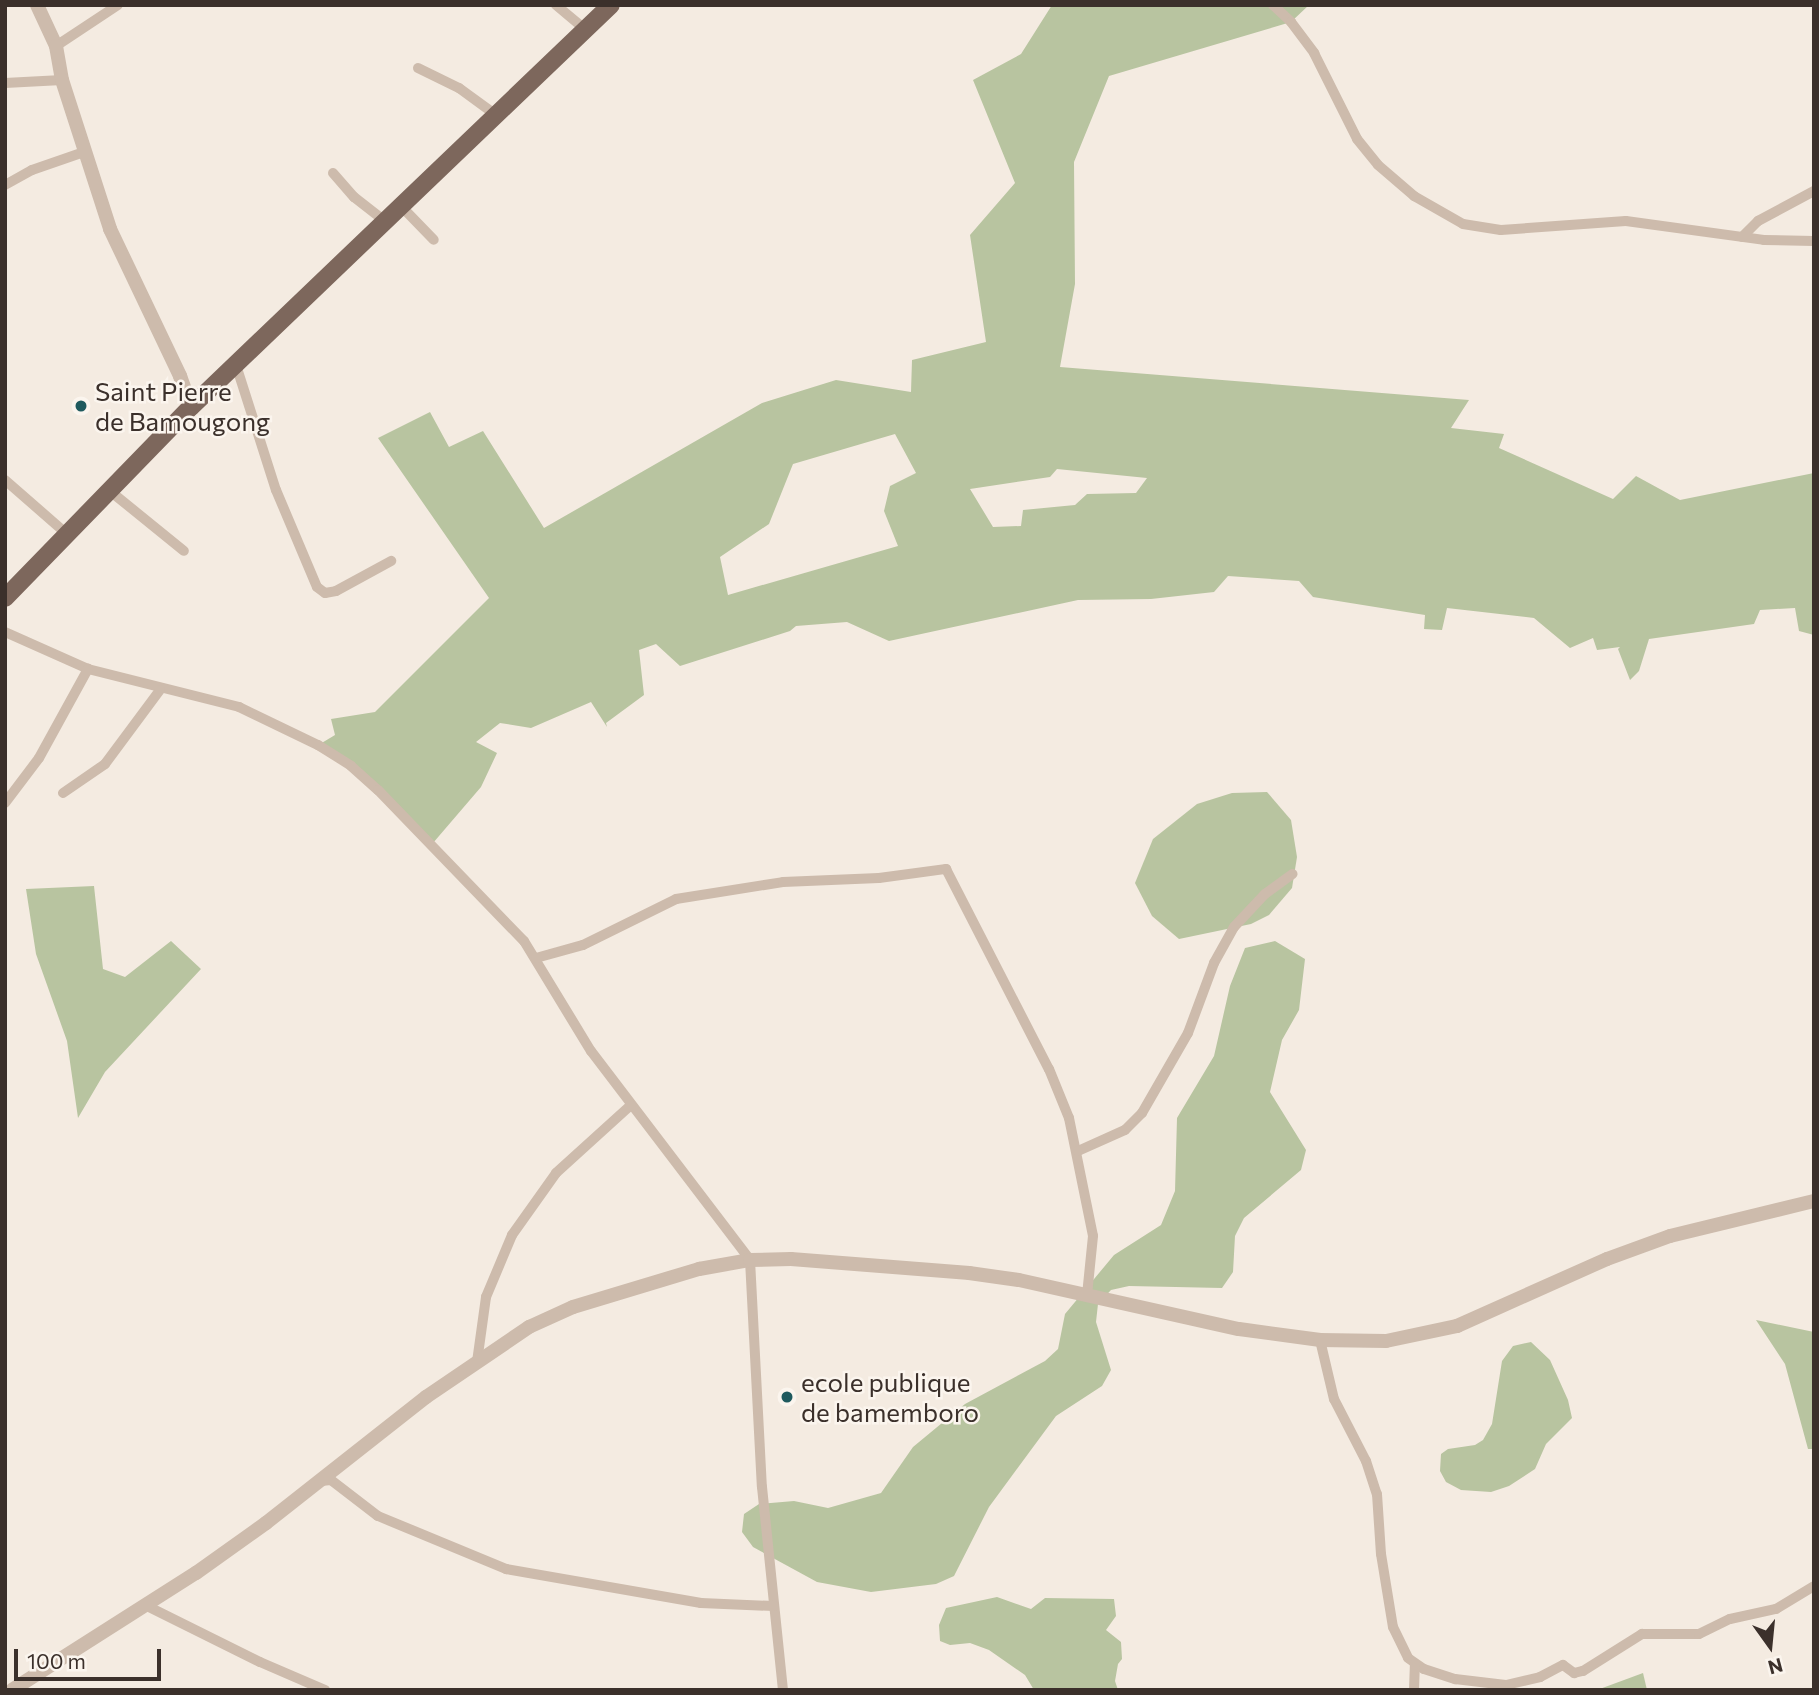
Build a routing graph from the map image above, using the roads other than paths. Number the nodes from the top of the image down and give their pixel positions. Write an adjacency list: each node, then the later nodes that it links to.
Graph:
1 (37, 5): 7 (street)
2 (118, 5): 7 (street)
3 (556, 5): 6 (street)
4 (611, 5): 6 (main road)
5 (1273, 5): 18 (street)
6 (585, 29): 11 (main road)
7 (56, 46): 9 (street)
8 (418, 68): 11 (street)
9 (62, 80): 10 (street); 12 (street)
10 (5, 83)
11 (496, 115): 16 (main road)
12 (84, 152): 14 (street); 22 (street)
13 (333, 173): 17 (street)
14 (5, 185)
15 (1814, 191): 18 (street)
16 (401, 206): 17 (main road); 19 (street)
17 (385, 221): 21 (main road)
18 (1742, 237): 20 (street)
19 (435, 240)
20 (1814, 241)
21 (236, 365): 22 (main road); 27 (street)
22 (191, 407): 24 (main road)
23 (5, 480): 25 (street)
24 (110, 491): 25 (main road); 26 (street)
25 (67, 534): 28 (main road)
26 (184, 551)
27 (390, 561)
28 (5, 598)
29 (5, 632): 30 (street)
30 (88, 669): 31 (street); 33 (street)
31 (160, 690): 32 (street); 35 (street)
32 (63, 793)
33 (5, 803)
34 (1293, 874): 37 (street)
35 (536, 957): 36 (street); 37 (street)
36 (631, 1105): 39 (street); 42 (street)
37 (1078, 1151): 40 (street)
38 (1814, 1201): 41 (street)
39 (751, 1260): 40 (street); 42 (street); 46 (street)
40 (1087, 1295): 41 (street)
41 (1320, 1340): 47 (street)
42 (477, 1362): 43 (street)
43 (321, 1481): 45 (street); 46 (street)
44 (1814, 1586): 47 (street)
45 (147, 1606): 48 (street); 49 (street)
46 (774, 1606): 51 (street)
47 (1415, 1664): 52 (street)
48 (299, 1685): 50 (street)
49 (12, 1690)
50 (325, 1690)
51 (783, 1690)
52 (1414, 1690)

